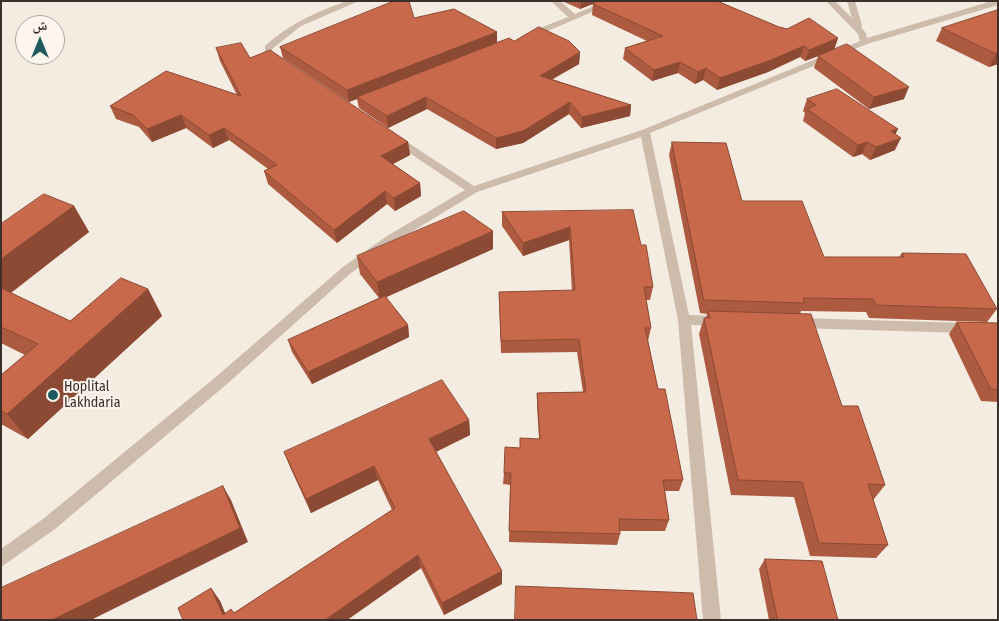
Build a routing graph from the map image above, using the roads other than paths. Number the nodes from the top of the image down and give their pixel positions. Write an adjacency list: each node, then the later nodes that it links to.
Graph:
1 (355, 1): 11 (street)
2 (555, 1): 7 (street)
3 (614, 1): 7 (street)
4 (830, 1): 8 (street)
5 (851, 1): 8 (street)
6 (998, 2): 10 (street)
7 (574, 18): 9 (street)
8 (860, 30): 10 (street)
9 (520, 39)
10 (864, 42): 13 (street)
11 (285, 66)
12 (382, 129): 14 (street)
13 (645, 132): 14 (street); 15 (street)
14 (473, 190): 19 (street)
15 (684, 320): 16 (street); 20 (street)
16 (733, 321)
17 (782, 322): 18 (street)
18 (998, 329)
19 (1, 559)
20 (712, 620)

